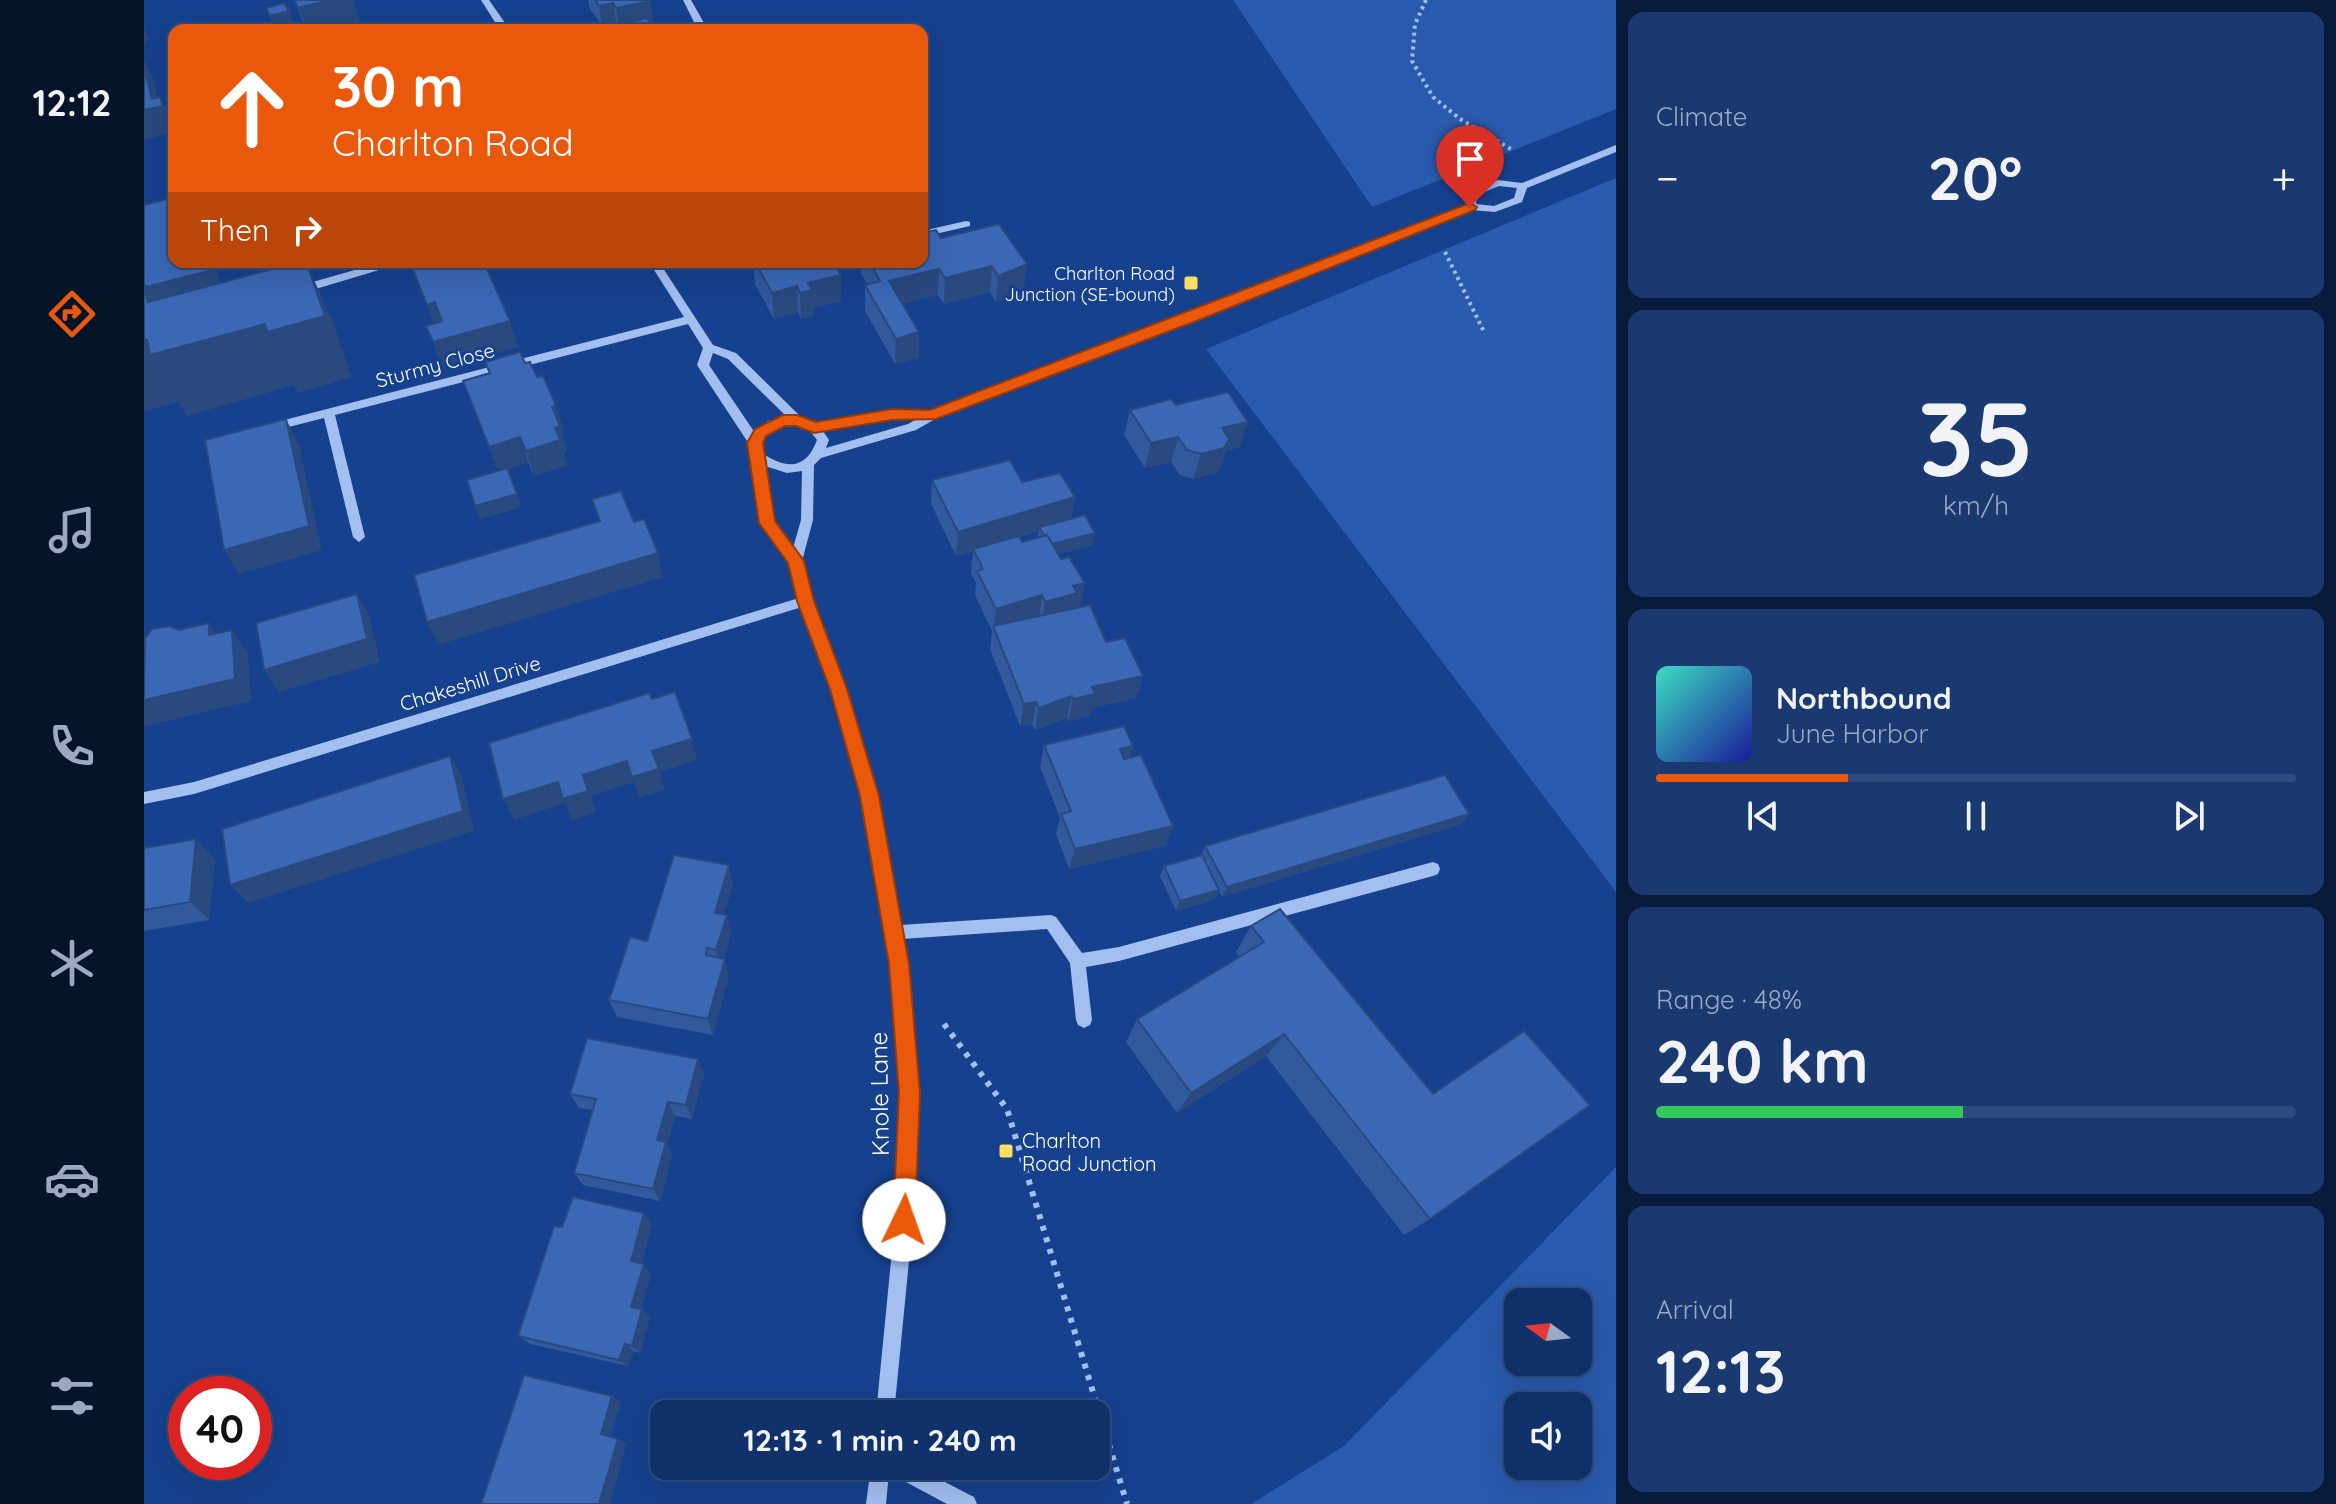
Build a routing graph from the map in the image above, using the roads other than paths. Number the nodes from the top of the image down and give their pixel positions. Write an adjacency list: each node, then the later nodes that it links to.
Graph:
1 (485, 0): 3 (street)
2 (687, 0): 4 (street)
3 (501, 24)
4 (700, 24)
5 (1616, 148): 6 (street)
6 (1523, 186): 7 (street); 7 (street)
7 (1470, 207): 18 (street)
8 (966, 224): 9 (street)
9 (928, 233)
10 (274, 268): 13 (street)
11 (374, 268): 13 (street)
12 (658, 268): 15 (street)
13 (281, 295): 14 (street)
14 (266, 299)
15 (691, 319): 16 (street); 17 (street, Sturmy Close)
16 (709, 348): 19 (street); 22 (street)
17 (329, 413): 21 (street, Sturmy Close); 26 (street)
18 (931, 416): 20 (street); 23 (street)
19 (797, 420): 20 (street); 22 (street)
20 (814, 428): 23 (street)
21 (260, 431)
22 (755, 443): 24 (street)
23 (820, 454): 25 (street)
24 (758, 457): 25 (street); 27 (street)
25 (808, 465): 27 (street)
26 (359, 537)
27 (796, 561): 28 (street, Knole Lane)
28 (806, 601): 29 (street, Chakeshill Drive); 31 (street, Knole Lane)
29 (144, 798)
30 (1433, 869): 32 (street)
31 (893, 933): 32 (street); 34 (street, Knole Lane)
32 (1078, 961): 33 (street)
33 (1084, 1020)
34 (886, 1400)
35 (879, 1480): 37 (street)
36 (922, 1480): 38 (street)
37 (876, 1504)
38 (967, 1504)

